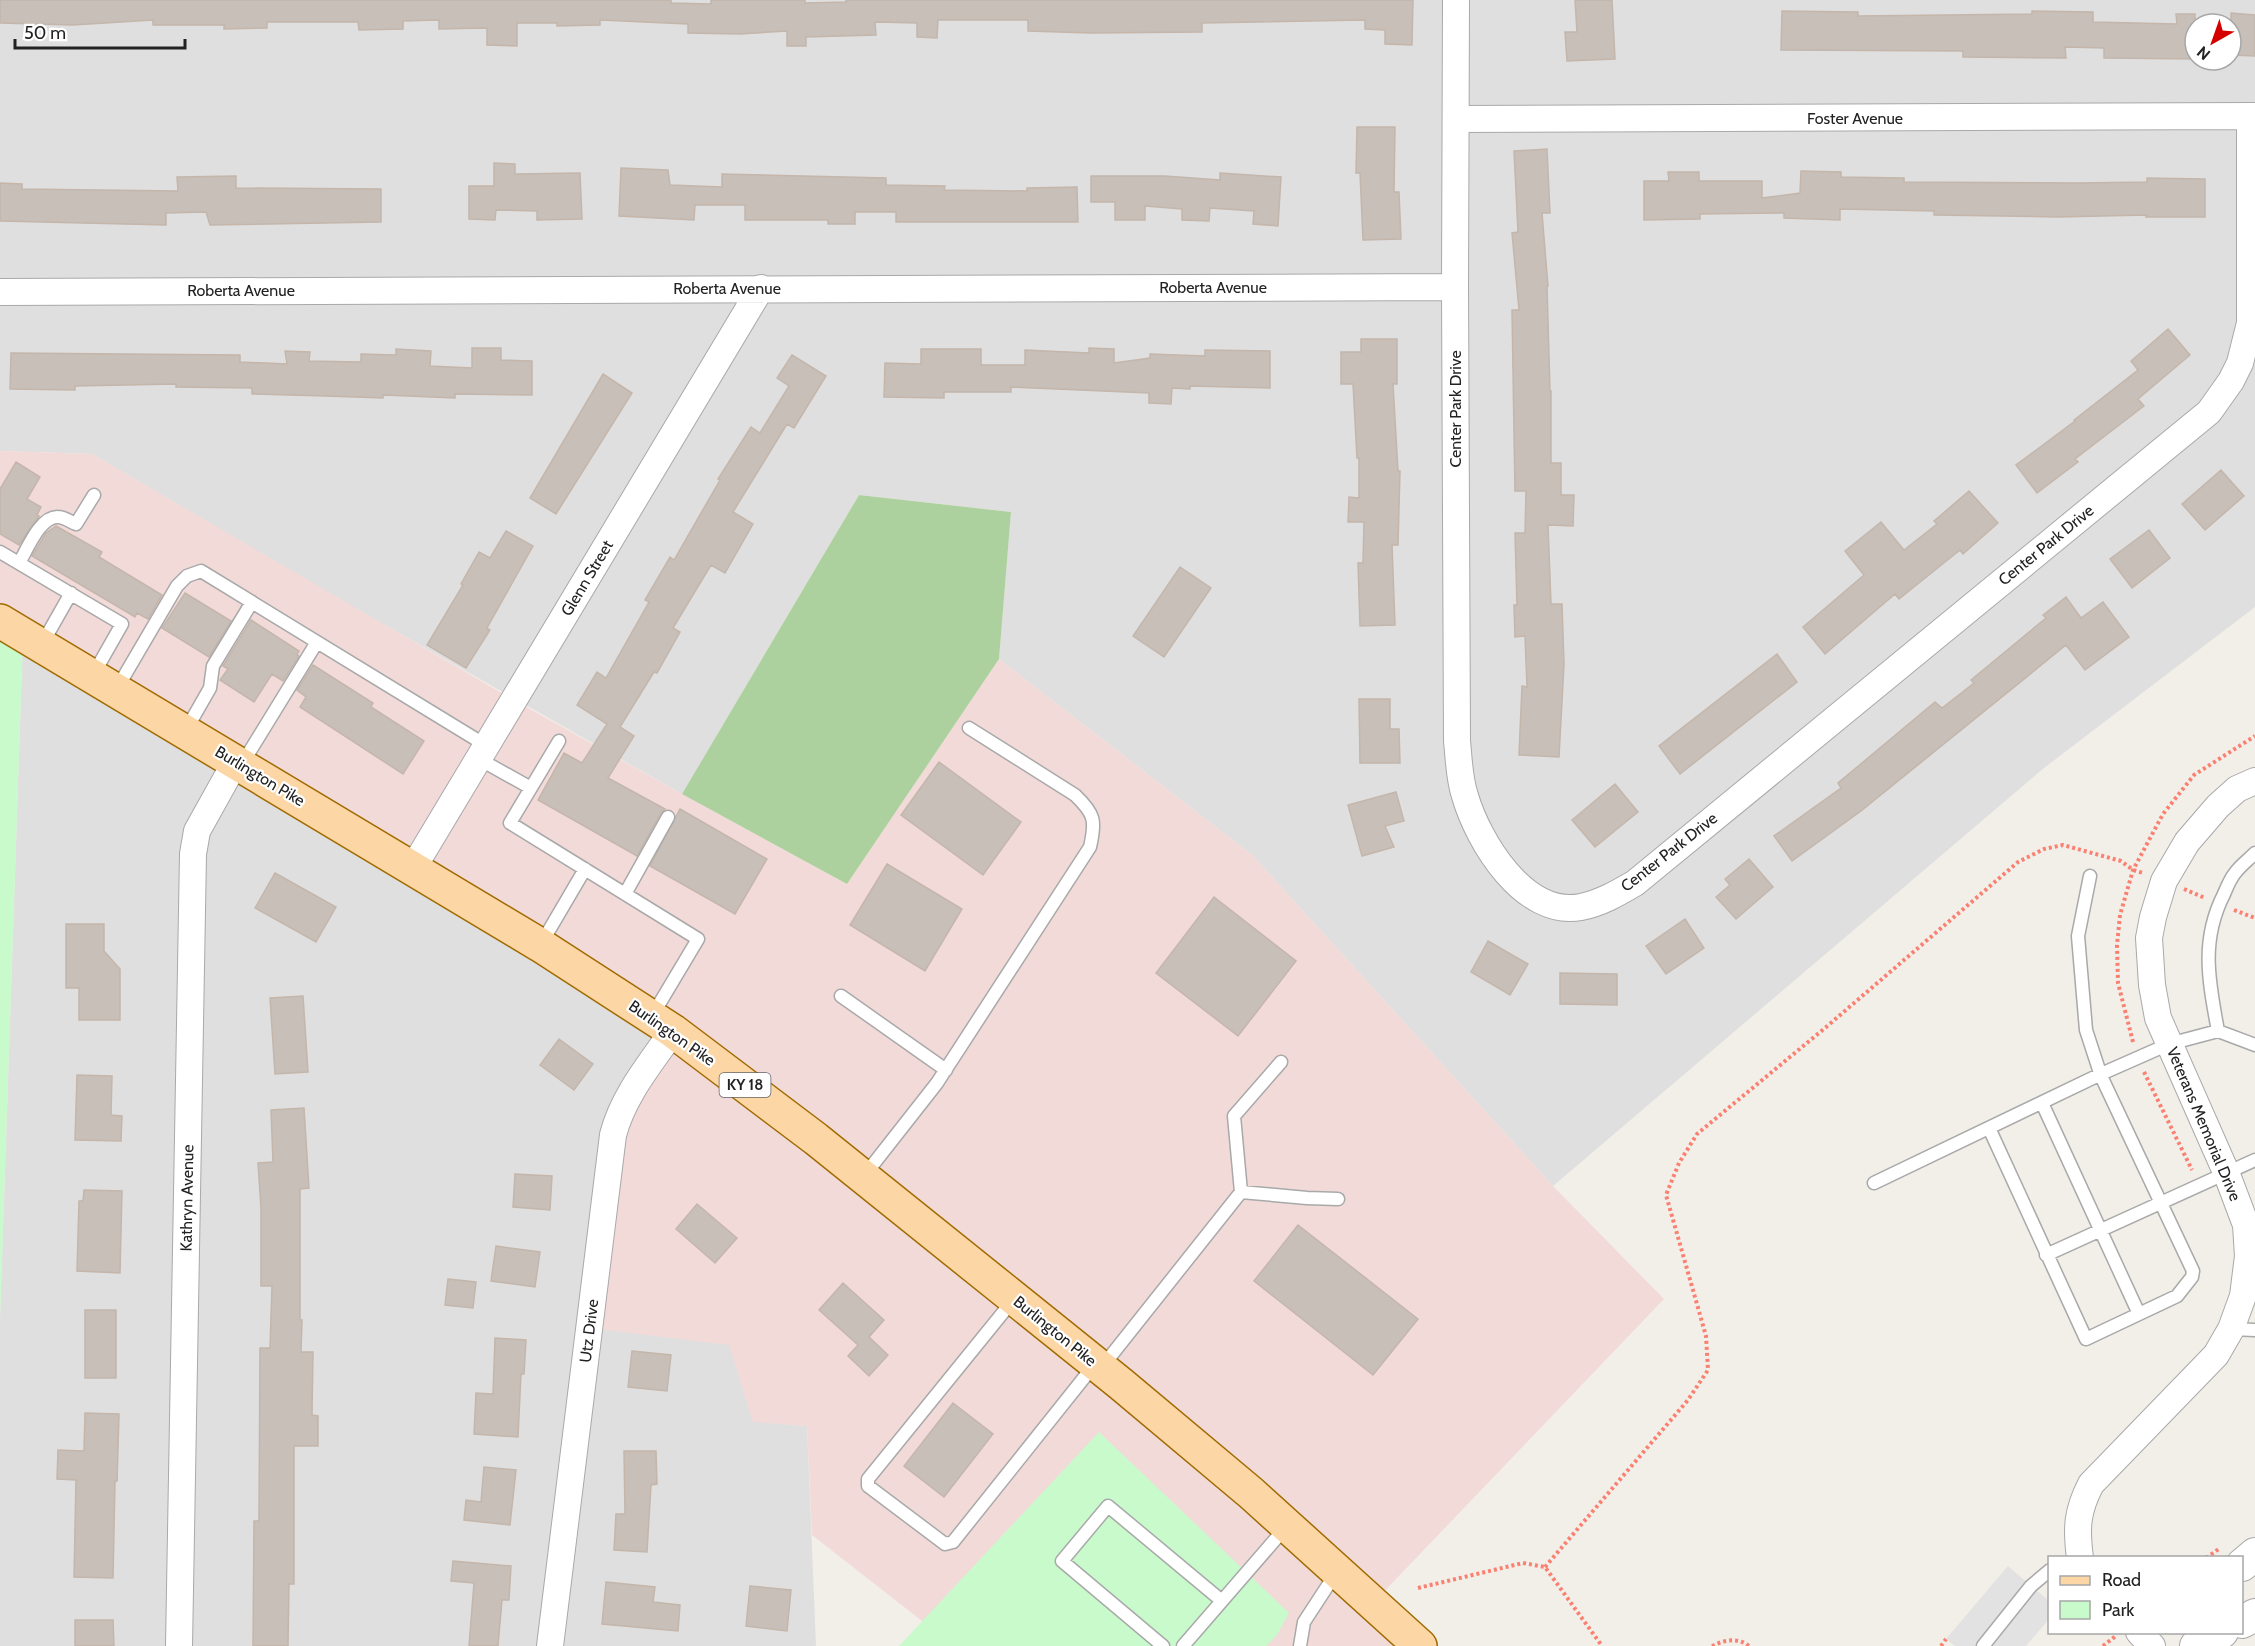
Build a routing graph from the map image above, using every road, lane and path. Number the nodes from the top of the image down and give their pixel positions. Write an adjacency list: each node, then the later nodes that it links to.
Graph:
1 (1456, 0): 3 (street, Center Park Drive)
2 (2252, 116): 3 (street, Foster Avenue); 4 (street, Center Park Drive)
3 (1456, 119): 4 (street, Center Park Drive)
4 (1455, 287): 5 (street, Roberta Avenue)
5 (761, 288): 6 (street, Roberta Avenue); 20 (street, Glenn Street)
6 (0, 291)
7 (94, 495): 9 (lane)
8 (2, 558): 9 (lane)
9 (19, 563): 10 (lane)
10 (70, 593): 14 (lane); 15 (lane)
11 (252, 602): 13 (lane); 15 (lane); 17 (lane)
12 (0, 621): 14 (main road, Burlington Pike / KY 18)
13 (316, 642): 20 (lane); 21 (lane)
14 (41, 645): 15 (main road, Burlington Pike / KY 18)
15 (104, 683): 17 (main road, Burlington Pike / KY 18)
16 (969, 728): 41 (lane)
17 (185, 731): 21 (main road, Burlington Pike / KY 18)
18 (2255, 736): 28 (path)
19 (559, 741): 23 (lane)
20 (483, 752): 23 (lane); 26 (street, Glenn Street)
21 (239, 763): 26 (main road, Burlington Pike / KY 18); 71 (street, Kathryn Avenue)
22 (2255, 781): 30 (street, Veterans Memorial Drive)
23 (531, 788): 27 (lane)
24 (668, 817): 31 (lane)
25 (2255, 854): 32 (lane)
26 (413, 868): 34 (main road, Burlington Pike / KY 18)
27 (585, 869): 31 (lane); 34 (lane)
28 (2133, 870): 30 (path); 62 (path)
29 (2090, 876): 42 (lane)
30 (2164, 881): 32 (path); 38 (street, Veterans Memorial Drive)
31 (625, 894): 36 (lane)
32 (2219, 903): 33 (path); 37 (lane)
33 (2255, 918)
34 (540, 945): 36 (main road, Burlington Pike / KY 18)
35 (842, 996): 41 (lane)
36 (662, 1024): 47 (main road, Burlington Pike / KY 18); 72 (street, Utz Drive)
37 (2218, 1031): 38 (lane); 39 (lane)
38 (2169, 1044): 42 (lane); 46 (street, Veterans Memorial Drive)
39 (2255, 1045)
40 (1281, 1062): 49 (lane)
41 (945, 1070): 47 (lane)
42 (2101, 1074): 43 (lane); 51 (lane)
43 (2042, 1103): 44 (lane); 52 (lane)
44 (1989, 1128): 48 (lane); 53 (lane)
45 (2255, 1160): 46 (lane)
46 (2226, 1172): 51 (lane); 56 (street, Veterans Memorial Drive)
47 (864, 1177): 54 (main road, Burlington Pike / KY 18)
48 (1874, 1183)
49 (1240, 1192): 50 (lane); 57 (lane)
50 (1338, 1199)
51 (2161, 1202): 52 (lane); 55 (lane)
52 (2102, 1230): 53 (lane); 55 (lane)
53 (2046, 1255): 55 (lane)
54 (1014, 1298): 57 (main road, Burlington Pike / KY 18); 57 (lane)
55 (2139, 1314)
56 (2243, 1330): 60 (street, Veterans Memorial Drive)
57 (1098, 1366): 58 (main road, Burlington Pike / KY 18)
58 (1287, 1526): 63 (main road, Burlington Pike / KY 18); 66 (lane)
59 (2255, 1554): 61 (street)
60 (2075, 1555)
61 (2243, 1563)
62 (1545, 1567): 65 (path); 77 (path)
63 (1338, 1570): 75 (lane); 76 (main road, Burlington Pike / KY 18)
64 (2048, 1571): 81 (lane)
65 (1418, 1588)
66 (1222, 1601): 73 (lane); 74 (lane)
67 (2118, 1634): 82 (path)
68 (2141, 1634): 83 (street)
69 (2218, 1634): 84 (street)
70 (1946, 1639): 80 (path)
71 (179, 1646)
72 (550, 1646)
73 (1163, 1646)
74 (1183, 1646)
75 (1300, 1646)
76 (1420, 1646)
77 (1602, 1646)
78 (1712, 1646): 79 (path)
79 (1749, 1646)
80 (1941, 1646)
81 (1983, 1646)
82 (2103, 1646)
83 (2152, 1646)
84 (2196, 1646)

